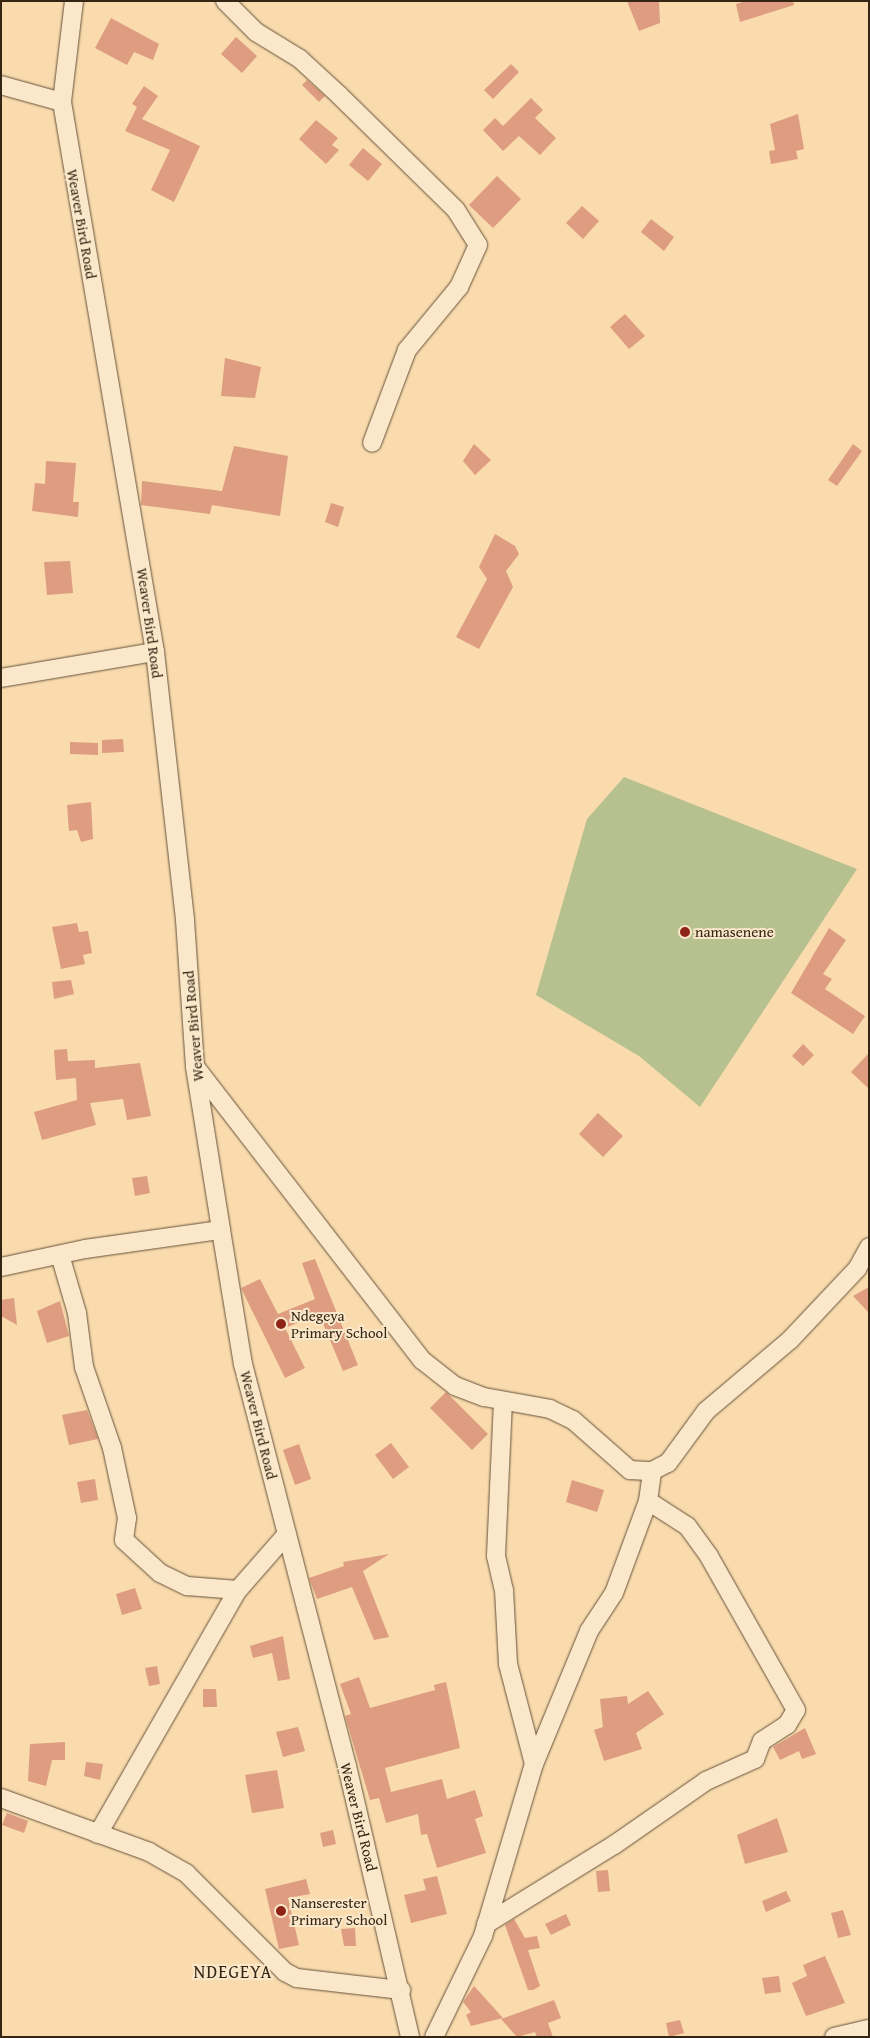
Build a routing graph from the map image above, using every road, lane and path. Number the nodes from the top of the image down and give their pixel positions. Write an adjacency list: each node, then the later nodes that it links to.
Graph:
1 (74, 1): 4 (street, Weaver Bird Road)
2 (225, 1): 5 (street)
3 (1, 85): 4 (street)
4 (62, 102): 6 (street, Weaver Bird Road)
5 (372, 443)
6 (155, 652): 7 (street); 8 (street, Weaver Bird Road)
7 (1, 678)
8 (195, 1066): 9 (street, Weaver Bird Road); 13 (street)
9 (221, 1230): 11 (street); 16 (street, Weaver Bird Road)
10 (869, 1247): 14 (street)
11 (60, 1256): 12 (street); 17 (street)
12 (1, 1268)
13 (503, 1401): 14 (street); 18 (street)
14 (652, 1471): 15 (street)
15 (648, 1501): 18 (street); 21 (street)
16 (287, 1534): 17 (street); 22 (street, Weaver Bird Road)
17 (238, 1590): 20 (street)
18 (534, 1764): 21 (street)
19 (1, 1798): 20 (street)
20 (98, 1834): 22 (street)
21 (486, 1924): 25 (street)
22 (401, 1990): 24 (street, Weaver Bird Road)
23 (869, 2029): 26 (street)
24 (410, 2037)
25 (434, 2037)
26 (834, 2037)

